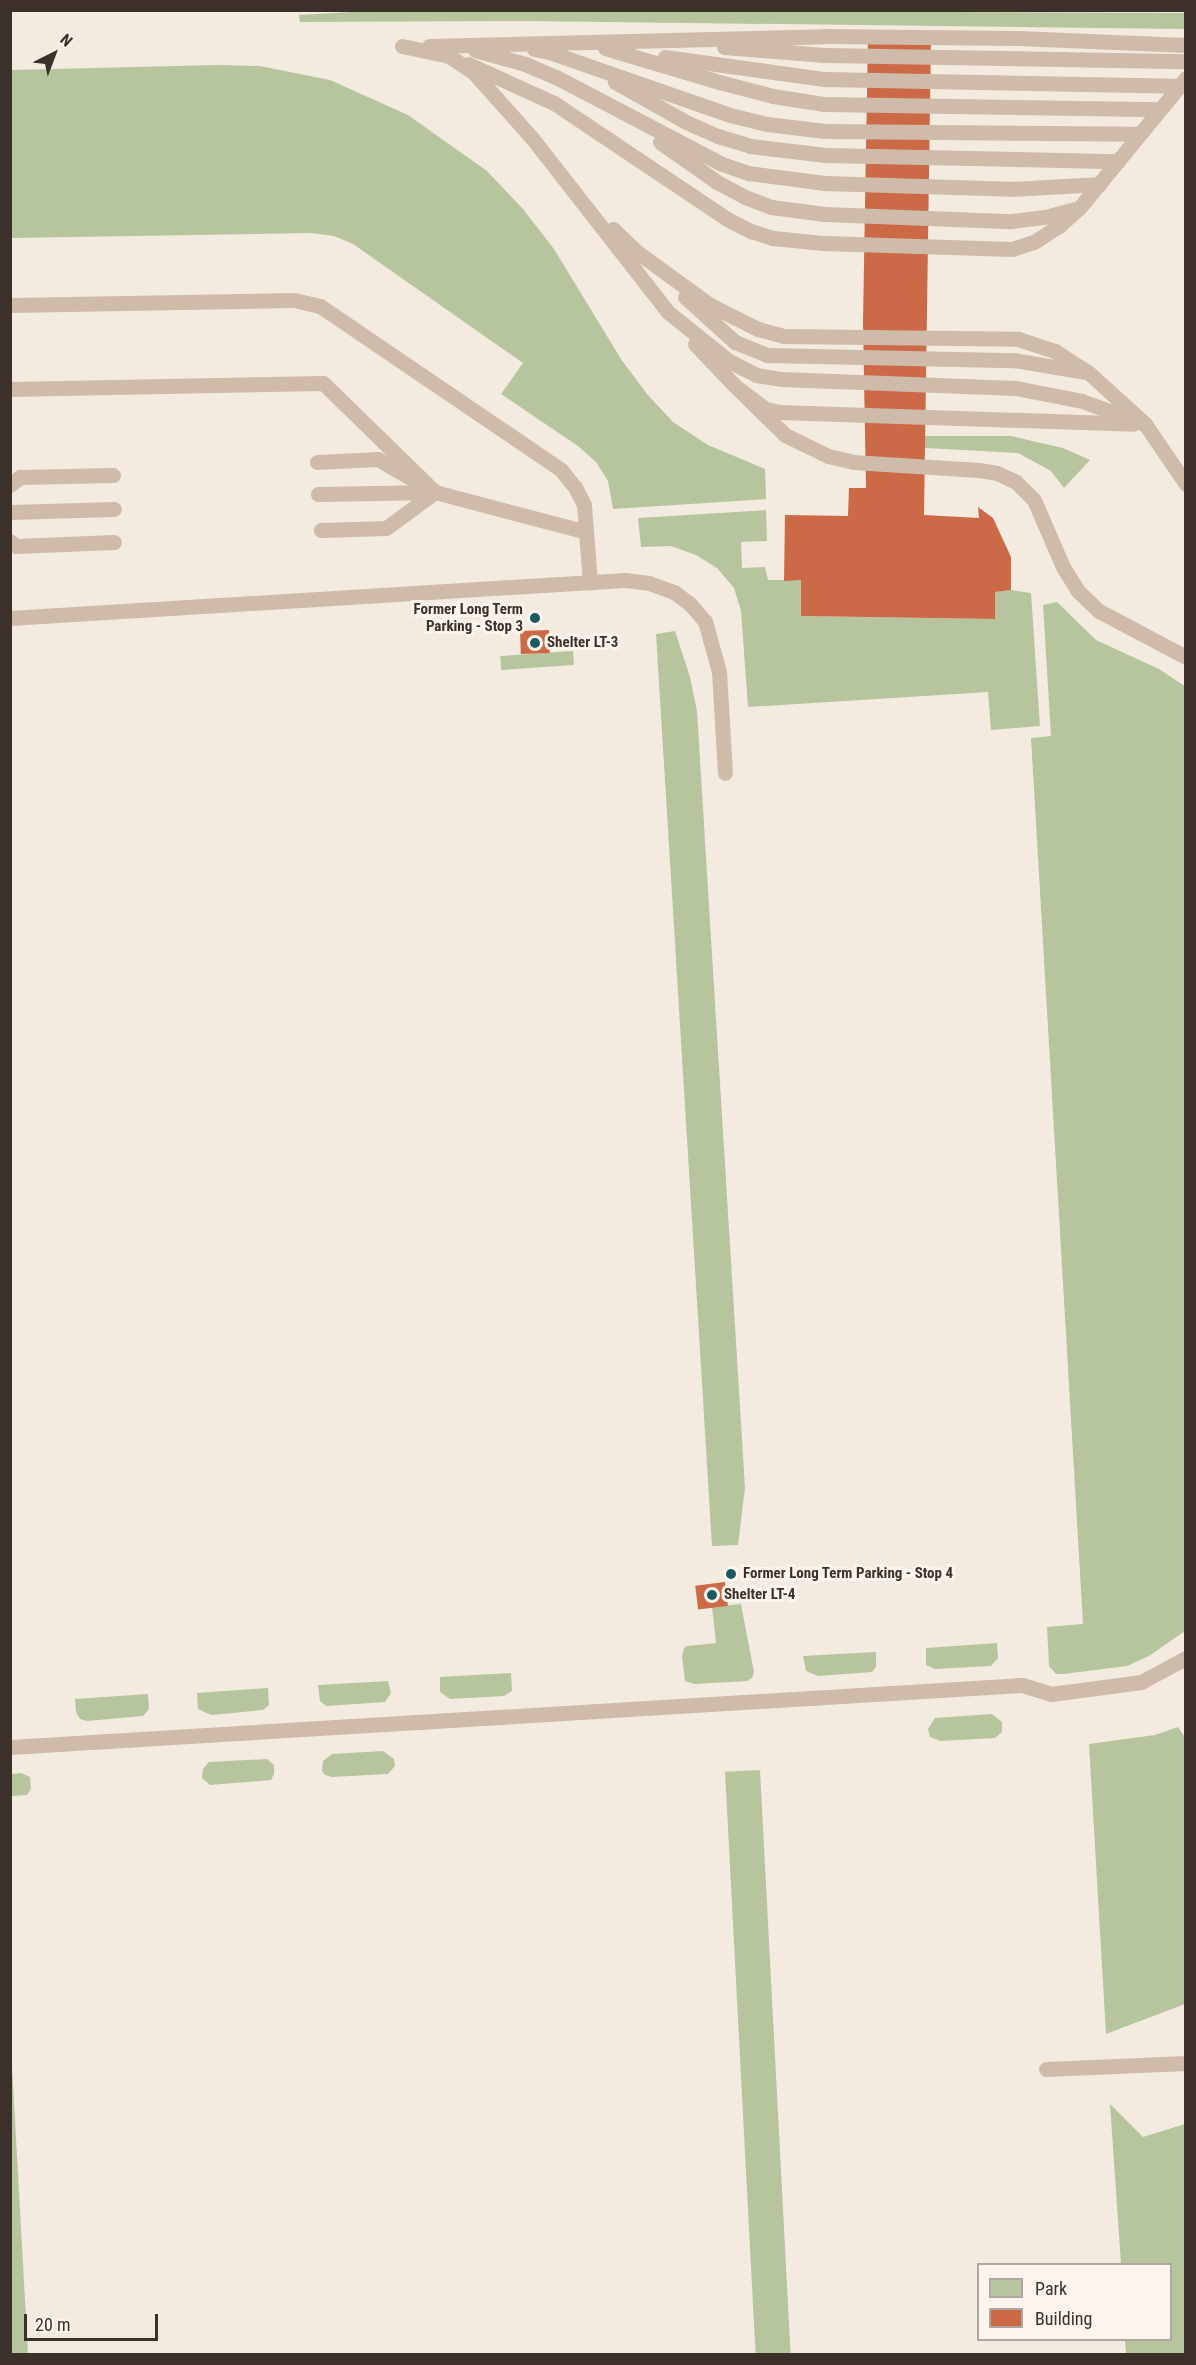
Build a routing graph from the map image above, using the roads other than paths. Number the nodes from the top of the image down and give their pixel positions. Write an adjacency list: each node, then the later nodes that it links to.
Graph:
1 (643, 40): 2 (lane); 4 (lane); 8 (lane)
2 (560, 43): 3 (lane); 7 (lane)
3 (505, 44): 6 (lane); 9 (lane)
4 (1185, 45)
5 (402, 46): 6 (lane)
6 (453, 50): 12 (lane); 15 (lane); 17 (lane)
7 (621, 50): 10 (lane); 11 (lane)
8 (1185, 61)
9 (582, 64): 13 (lane); 14 (lane)
10 (1181, 82): 11 (lane)
11 (1158, 109): 13 (lane)
12 (615, 110): 16 (lane); 17 (lane)
13 (1139, 134): 14 (lane)
14 (1118, 161): 16 (lane)
15 (556, 170): 18 (lane); 20 (lane)
16 (1100, 184): 17 (lane)
17 (1080, 207)
18 (637, 252): 21 (lane); 21 (lane)
19 (10, 305): 34 (lane)
20 (668, 312): 22 (lane); 24 (lane)
21 (1089, 373): 24 (lane)
22 (735, 386): 24 (lane); 39 (lane)
23 (10, 389): 29 (lane)
24 (1145, 424): 27 (lane)
25 (317, 462): 29 (lane)
26 (113, 475): 28 (lane)
27 (1185, 484)
28 (10, 485)
29 (435, 492): 30 (lane); 33 (lane); 34 (lane)
30 (318, 494)
31 (114, 509): 32 (lane)
32 (10, 512)
33 (321, 530)
34 (586, 532): 37 (lane)
35 (10, 541): 36 (lane)
36 (114, 542)
37 (590, 583): 38 (lane); 40 (lane)
38 (10, 618)
39 (1185, 657)
40 (725, 773)
41 (1185, 1658): 42 (lane)
42 (10, 1747)
43 (1185, 2063): 44 (lane)
44 (1046, 2069)

